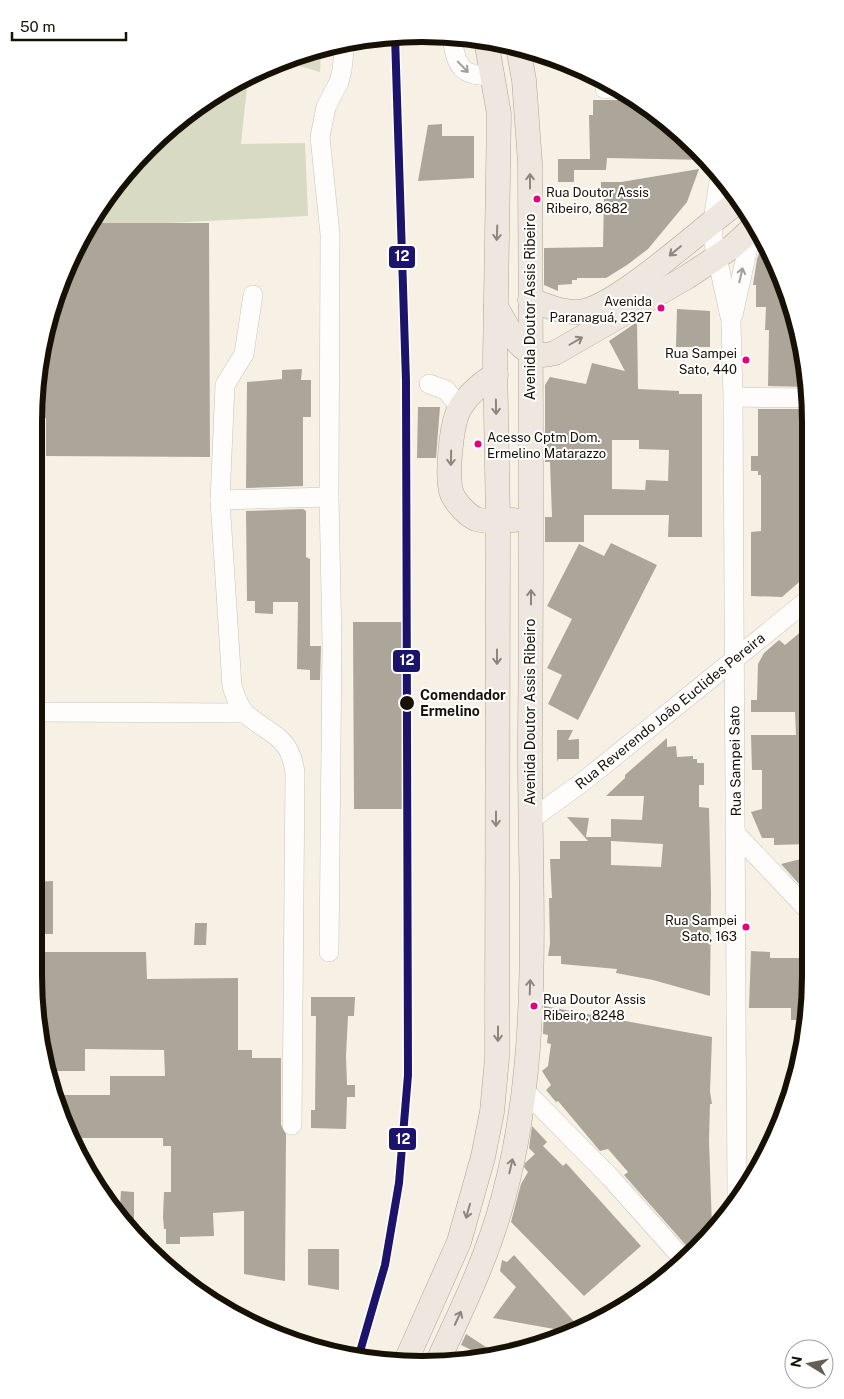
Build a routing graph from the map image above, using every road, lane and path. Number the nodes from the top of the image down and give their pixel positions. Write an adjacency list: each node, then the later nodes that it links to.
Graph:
1 (453, 44): 5 (street, one-way to 5)
2 (488, 49): 5 (main road)
3 (344, 51): 22 (street)
4 (519, 55): 13 (main road, Avenida Doutor Assis Ribeiro, one-way to 4)
5 (494, 75): 14 (main road, one-way to 14)
6 (718, 185): 8 (street, Rua Sampei Sato)
7 (734, 205): 8 (main road)
8 (713, 220): 11 (street, Rua Sampei Sato); 13 (main road, one-way to 13)
9 (749, 229): 11 (main road)
10 (752, 234): 15 (street, Rua Sampei Sato, one-way to 10)
11 (717, 258): 15 (street, Rua Sampei Sato); 16 (main road, one-way to 11)
12 (253, 295): 23 (street)
13 (530, 300): 16 (main road, Avenida Doutor Assis Ribeiro)
14 (496, 306): 16 (main road); 17 (main road)
15 (731, 322): 19 (street, Rua Sampei Sato)
16 (531, 354): 24 (main road, Avenida Doutor Assis Ribeiro)
17 (496, 374): 21 (main road); 25 (main road, one-way to 25)
18 (429, 384): 21 (street)
19 (733, 397): 20 (street); 27 (street, Rua Sampei Sato)
20 (801, 398)
21 (460, 407): 25 (main road, one-way to 25)
22 (329, 497): 23 (street); 33 (street)
23 (220, 500): 29 (street)
24 (530, 519): 25 (main road); 30 (main road, Avenida Doutor Assis Ribeiro, one-way to 24)
25 (498, 520): 38 (main road, one-way to 38)
26 (802, 605): 27 (street, Rua Reverendo João Euclides Pereira)
27 (734, 658): 30 (street, Rua Reverendo João Euclides Pereira); 31 (street, Rua Sampei Sato)
28 (42, 712): 29 (street)
29 (245, 713): 35 (street)
30 (530, 821): 34 (main road, Avenida Doutor Assis Ribeiro, one-way to 30)
31 (736, 834): 32 (street); 36 (street, Rua Sampei Sato)
32 (802, 904)
33 (328, 952)
34 (525, 1091): 37 (street); 39 (main road, Avenida Doutor Assis Ribeiro, one-way to 34)
35 (292, 1125)
36 (737, 1189)
37 (679, 1255)
38 (408, 1356)
39 (440, 1356)

